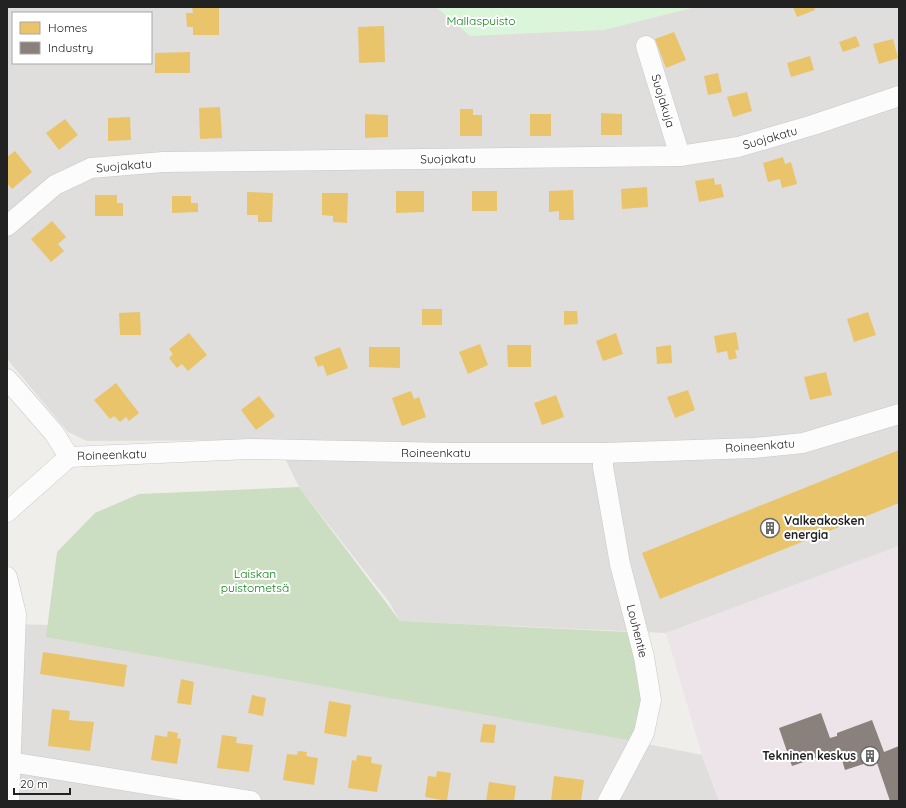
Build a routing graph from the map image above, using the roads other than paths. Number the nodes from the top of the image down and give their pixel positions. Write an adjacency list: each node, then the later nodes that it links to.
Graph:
1 (646, 46): 3 (street, Suojakuja)
2 (899, 96): 3 (street, Suojakatu)
3 (680, 156): 4 (street, Suojakatu)
4 (7, 226)
5 (7, 379): 8 (street, Roineenkatu)
6 (899, 414): 7 (street, Roineenkatu)
7 (603, 453): 8 (street, Roineenkatu); 14 (street, Louhentie)
8 (70, 457): 9 (street)
9 (7, 512)
10 (7, 577): 11 (street)
11 (10, 762): 12 (street); 13 (street)
12 (9, 801)
13 (251, 801)
14 (608, 801)

